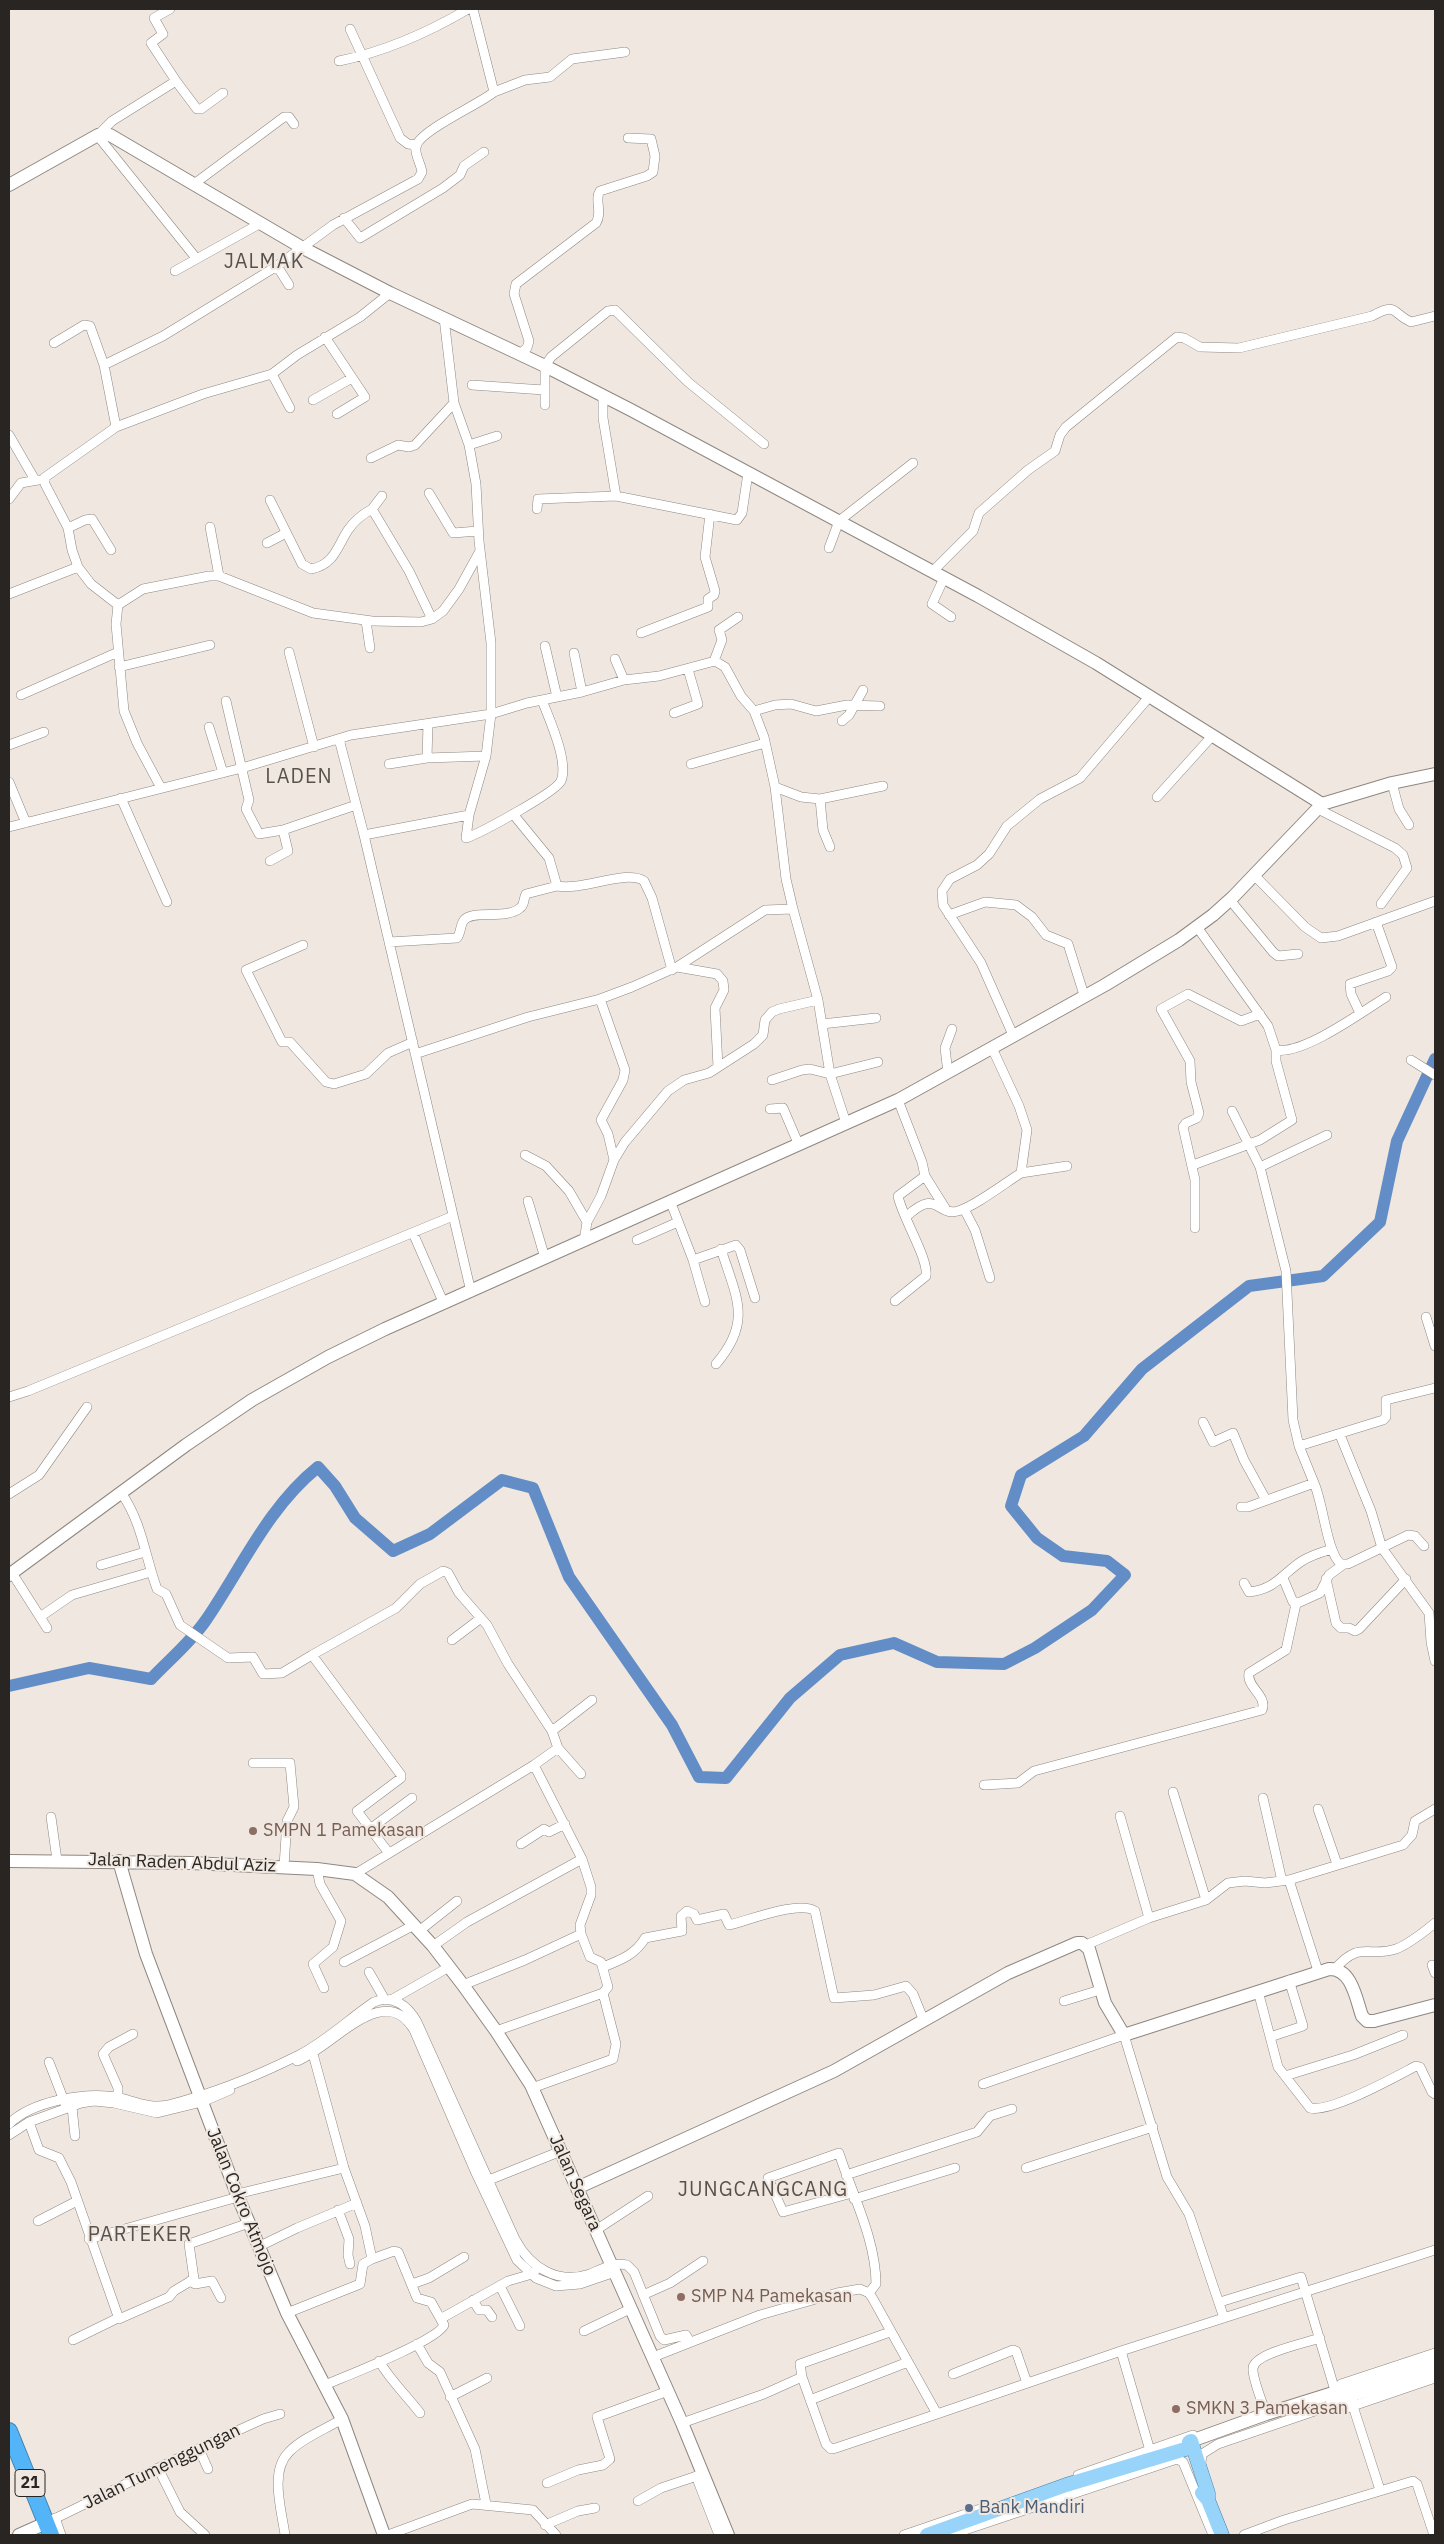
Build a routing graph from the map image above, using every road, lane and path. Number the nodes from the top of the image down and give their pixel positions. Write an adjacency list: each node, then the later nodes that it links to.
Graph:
1 (170, 9): 8 (street)
2 (468, 9): 6 (street)
3 (473, 9): 9 (street)
4 (350, 30): 6 (street)
5 (625, 52): 9 (street)
6 (362, 56): 7 (street); 14 (street)
7 (339, 61)
8 (176, 81): 10 (street); 12 (street)
9 (494, 92): 14 (street)
10 (224, 93)
11 (294, 124): 16 (street)
12 (97, 135): 16 (main road); 17 (main road); 21 (street)
13 (628, 138): 30 (street)
14 (417, 145): 18 (street)
15 (484, 152): 18 (street)
16 (194, 184): 19 (main road)
17 (9, 185)
18 (344, 218): 20 (street)
19 (260, 223): 20 (main road); 21 (street)
20 (301, 247): 22 (street); 25 (main road)
21 (196, 258): 23 (street)
22 (277, 266): 24 (street); 31 (street)
23 (175, 271)
24 (289, 285)
25 (390, 293): 27 (main road); 28 (street)
26 (1435, 316): 70 (street)
27 (444, 318): 30 (main road); 39 (street)
28 (325, 337): 33 (street); 34 (street)
29 (54, 343): 31 (street)
30 (520, 354): 32 (main road)
31 (104, 365): 43 (street)
32 (545, 366): 36 (street); 37 (main road); 46 (street)
33 (272, 374): 41 (street); 43 (street)
34 (352, 378): 38 (street); 42 (street)
35 (472, 385): 36 (street)
36 (544, 390): 40 (street)
37 (603, 396): 50 (main road); 54 (street)
38 (313, 400)
39 (454, 403): 47 (street); 48 (street)
40 (545, 405)
41 (290, 408)
42 (337, 414)
43 (116, 427): 51 (street)
44 (9, 435): 51 (street)
45 (497, 436): 47 (street)
46 (764, 444)
47 (470, 445): 63 (street)
48 (371, 458)
49 (913, 463): 60 (street)
50 (748, 473): 59 (street); 60 (main road)
51 (39, 480): 55 (street); 62 (street)
52 (429, 493): 63 (street)
53 (382, 496): 57 (street)
54 (616, 496): 58 (street); 59 (street)
55 (9, 499)
56 (270, 500): 64 (street)
57 (372, 509): 64 (street); 77 (street)
58 (537, 509)
59 (710, 514): 79 (street)
60 (839, 521): 66 (street); 70 (main road)
61 (210, 527): 71 (street)
62 (68, 528): 67 (street); 69 (street)
63 (478, 531): 68 (street)
64 (286, 532): 65 (street)
65 (267, 542)
66 (830, 548)
67 (111, 550)
68 (480, 551): 77 (street); 102 (street)
69 (78, 567): 73 (street); 74 (street)
70 (932, 572): 72 (main road)
71 (219, 576): 74 (street); 78 (street)
72 (944, 578): 76 (street); 95 (main road)
73 (9, 594)
74 (118, 605): 83 (street)
75 (738, 617): 87 (street)
76 (951, 617)
77 (432, 618): 78 (street)
78 (366, 620): 82 (street)
79 (641, 633)
80 (210, 644): 88 (street)
81 (545, 646): 94 (street)
82 (370, 648)
83 (118, 652): 88 (street); 93 (street)
84 (289, 652): 111 (street)
85 (574, 654): 92 (street)
86 (615, 660): 90 (street)
87 (714, 661): 89 (street); 100 (street)
88 (119, 667): 123 (street)
89 (688, 669): 90 (street); 101 (street)
90 (624, 680): 92 (street)
91 (863, 690): 98 (street)
92 (582, 692): 94 (street)
93 (22, 695)
94 (558, 697): 96 (street)
95 (1149, 697): 107 (main road); 145 (street)
96 (542, 700): 102 (street); 129 (street)
97 (226, 701): 116 (street)
98 (856, 705): 99 (street); 100 (street); 103 (street)
99 (880, 706)
100 (754, 711): 109 (street)
101 (674, 713)
102 (491, 714): 104 (street); 112 (street)
103 (842, 721)
104 (428, 724): 108 (street); 113 (street)
105 (209, 727): 117 (street)
106 (44, 732): 110 (street)
107 (1212, 735): 124 (street); 128 (main road)
108 (339, 739): 111 (street); 127 (street)
109 (766, 743): 115 (street); 122 (street)
110 (9, 745)
111 (314, 747): 116 (street)
112 (486, 756): 113 (street); 130 (street)
113 (427, 758): 114 (street)
114 (389, 764)
115 (691, 764)
116 (242, 768): 117 (street); 134 (street)
117 (223, 773): 123 (street)
118 (1435, 774): 120 (main road)
119 (9, 782): 131 (street)
120 (1392, 783): 128 (main road); 132 (street)
121 (883, 786): 126 (street)
122 (776, 787): 126 (street); 144 (street)
123 (162, 788): 125 (street)
124 (1157, 797)
125 (121, 798): 131 (street); 142 (street)
126 (820, 799): 136 (street)
127 (356, 805): 134 (street); 135 (street)
128 (1320, 807): 138 (main road); 143 (street)
129 (513, 814): 130 (street); 139 (street)
130 (469, 815): 135 (street)
131 (26, 823): 133 (street)
132 (1409, 825)
133 (9, 827)
134 (283, 830): 137 (street)
135 (364, 835): 148 (street)
136 (830, 847)
137 (270, 861)
138 (1255, 876): 140 (main road); 146 (street)
139 (557, 886): 148 (street); 151 (street)
140 (1230, 900): 147 (main road); 150 (street)
141 (1435, 901): 146 (street)
142 (167, 902)
143 (1381, 904)
144 (793, 909): 151 (street); 155 (street)
145 (948, 915): 152 (street); 161 (street)
146 (1376, 922): 156 (street)
147 (1197, 927): 152 (main road); 157 (street)
148 (390, 942): 162 (street)
149 (303, 945): 162 (street)
150 (1298, 954)
151 (674, 968): 154 (street); 168 (street)
152 (1084, 996): 161 (main road)
153 (1386, 997): 156 (street)
154 (600, 999): 165 (street); 181 (street)
155 (818, 1000): 159 (street); 168 (street)
156 (1360, 1013): 164 (street)
157 (1260, 1014): 164 (street); 182 (street)
158 (876, 1018): 159 (street)
159 (822, 1024): 170 (street)
160 (952, 1029): 169 (street)
161 (1013, 1036): 163 (main road)
162 (413, 1042): 165 (street)
163 (992, 1048): 169 (main road); 185 (street)
164 (1276, 1050): 179 (street)
165 (415, 1054): 191 (street)
166 (878, 1062): 170 (street)
167 (1415, 1062): 171 (street)
168 (718, 1067): 181 (street)
169 (948, 1073): 173 (main road)
170 (830, 1074): 172 (street); 176 (street)
171 (1435, 1075)
172 (772, 1080)
173 (898, 1100): 176 (main road); 186 (street)
174 (770, 1109): 178 (street)
175 (1232, 1111): 179 (street)
176 (846, 1123): 178 (main road)
177 (1327, 1135): 184 (street)
178 (798, 1144): 188 (main road)
179 (1248, 1145): 182 (street); 184 (street)
180 (525, 1155): 193 (street)
181 (614, 1160): 193 (street)
182 (1193, 1165): 195 (street)
183 (1067, 1166): 185 (street)
184 (1260, 1167): 216 (street)
185 (1021, 1173): 189 (street)
186 (925, 1176): 190 (street); 192 (street)
187 (528, 1201): 200 (street)
188 (671, 1202): 194 (street); 198 (main road)
189 (964, 1208): 190 (street); 202 (street)
190 (947, 1211): 192 (street)
191 (453, 1216): 196 (street); 203 (street)
192 (906, 1217): 205 (street)
193 (587, 1222): 198 (street)
194 (678, 1222): 197 (street); 201 (street)
195 (1195, 1228)
196 (413, 1233): 207 (street); 212 (street)
197 (637, 1240)
198 (584, 1241): 200 (main road)
199 (721, 1249): 201 (street); 204 (street); 210 (street)
200 (545, 1258): 203 (main road)
201 (693, 1260): 206 (street)
202 (990, 1278)
203 (471, 1292): 207 (main road)
204 (755, 1298)
205 (895, 1301)
206 (705, 1302)
207 (444, 1304): 219 (main road)
208 (1426, 1317): 209 (street)
209 (1435, 1346)
210 (716, 1364)
211 (1435, 1388): 215 (street)
212 (9, 1397)
213 (87, 1407): 218 (street)
214 (1203, 1422): 220 (street)
215 (1340, 1435): 216 (street); 223 (street)
216 (1299, 1446): 217 (street)
217 (1314, 1483): 220 (street); 224 (street)
218 (9, 1494)
219 (122, 1494): 225 (street); 229 (main road)
220 (1266, 1500): 221 (street)
221 (1241, 1507)
222 (1424, 1546): 223 (street)
223 (1382, 1548): 226 (street); 232 (street)
224 (1332, 1549): 226 (street); 230 (street)
225 (145, 1552): 227 (street); 228 (street)
226 (1344, 1564): 231 (street)
227 (101, 1565)
228 (151, 1572): 235 (street); 239 (street)
229 (10, 1574): 235 (street)
230 (1283, 1578): 233 (street); 234 (street)
231 (1326, 1579): 232 (street); 234 (street)
232 (1406, 1579): 240 (street)
233 (1244, 1583)
234 (1296, 1604): 247 (street)
235 (40, 1617): 237 (street)
236 (481, 1618): 238 (street); 239 (street); 242 (street)
237 (47, 1628)
238 (452, 1640)
239 (312, 1655): 256 (street)
240 (1435, 1661)
241 (592, 1700): 242 (street)
242 (552, 1731): 243 (street)
243 (558, 1748): 245 (street); 246 (street)
244 (253, 1764): 264 (street)
245 (534, 1765): 255 (street); 258 (street)
246 (581, 1774)
247 (984, 1785)
248 (1173, 1792): 268 (street)
249 (412, 1798): 256 (street)
250 (1263, 1798): 267 (street)
251 (1318, 1809): 263 (street)
252 (1435, 1809): 263 (street)
253 (1120, 1816): 270 (street)
254 (51, 1817): 260 (street)
255 (565, 1824): 257 (street); 259 (street)
256 (370, 1829): 258 (street)
257 (521, 1844)
258 (388, 1852): 266 (street)
259 (582, 1859): 273 (street); 275 (street)
260 (57, 1860): 261 (main road, Jalan Raden Abdul Aziz); 262 (main road, Jalan Raden Abdul Aziz)
261 (9, 1861)
262 (118, 1861): 264 (main road, Jalan Raden Abdul Aziz); 306 (main road, Jalan Cokro Atmojo)
263 (1337, 1864): 267 (street)
264 (284, 1866): 265 (main road, Jalan Raden Abdul Aziz)
265 (317, 1869): 266 (main road, Jalan Raden Abdul Aziz); 284 (street)
266 (355, 1874): 272 (main road, Jalan Segara)
267 (1285, 1880): 268 (street); 280 (street)
268 (1206, 1900): 270 (street)
269 (457, 1901): 272 (street)
270 (1149, 1918): 274 (street)
271 (1435, 1923): 279 (street)
272 (416, 1928): 275 (main road, Jalan Segara); 276 (street)
273 (581, 1934): 278 (street); 283 (street)
274 (1086, 1944): 285 (main road); 291 (main road)
275 (433, 1946): 277 (main road, Jalan Segara)
276 (344, 1962)
277 (449, 1967): 283 (main road, Jalan Segara); 289 (street)
278 (603, 1967): 287 (street); 291 (street)
279 (1335, 1968): 280 (main road); 290 (main road)
280 (1318, 1971): 282 (main road)
281 (369, 1972): 289 (street)
282 (1289, 1980): 286 (main road); 297 (street)
283 (463, 1985): 293 (main road, Jalan Segara)
284 (324, 1988)
285 (1100, 1990): 288 (street); 295 (main road)
286 (1258, 1991): 295 (main road); 297 (street)
287 (603, 1993): 293 (street); 303 (street)
288 (1064, 2001)
289 (387, 2003): 292 (street); 319 (street)
290 (1435, 2005)
291 (924, 2021): 320 (main road)
292 (349, 2024): 298 (street); 300 (street)
293 (496, 2030): 303 (main road, Jalan Segara)
294 (133, 2034): 305 (street)
295 (1124, 2035): 302 (street); 311 (street)
296 (1403, 2035): 301 (street)
297 (1270, 2037): 301 (street)
298 (313, 2054): 300 (street); 315 (street)
299 (48, 2062): 307 (street)
300 (289, 2062): 306 (street)
301 (1285, 2076): 304 (street)
302 (983, 2084)
303 (532, 2088): 314 (main road, Jalan Segara)
304 (1435, 2094)
305 (110, 2099): 306 (street); 307 (street)
306 (200, 2099): 321 (main road, Jalan Cokro Atmojo)
307 (67, 2105): 309 (street); 310 (street); 313 (street)
308 (1012, 2109): 318 (street)
309 (29, 2122): 312 (street); 324 (street)
310 (9, 2124)
311 (1153, 2127): 317 (street); 347 (street)
312 (9, 2135)
313 (75, 2136)
314 (561, 2151): 319 (street); 320 (main road, Jalan Segara)
315 (344, 2168): 321 (street); 325 (street)
316 (955, 2168): 323 (street)
317 (1026, 2168)
318 (846, 2175): 323 (street); 323 (street)
319 (486, 2180): 338 (street)
320 (577, 2188): 329 (main road, Jalan Segara)
321 (237, 2195): 328 (main road, Jalan Cokro Atmojo); 330 (street)
322 (648, 2196): 329 (street)
323 (853, 2196): 342 (street)
324 (77, 2201): 327 (street); 330 (street)
325 (357, 2203): 326 (street); 334 (street)
326 (338, 2210): 331 (street); 336 (street)
327 (38, 2220)
328 (248, 2223): 331 (main road, Jalan Cokro Atmojo); 339 (street)
329 (596, 2230): 337 (main road, Jalan Segara)
330 (89, 2239): 352 (street)
331 (258, 2247): 349 (main road, Jalan Cokro Atmojo)
332 (1435, 2250): 343 (street)
333 (464, 2257): 340 (street)
334 (372, 2259): 340 (street); 349 (street)
335 (703, 2261): 344 (street)
336 (350, 2264)
337 (614, 2268): 338 (street); 344 (street); 348 (main road, Jalan Segara)
338 (536, 2271): 341 (street)
339 (190, 2281): 345 (street); 352 (street)
340 (412, 2284): 353 (street)
341 (500, 2286): 346 (street); 356 (street)
342 (871, 2291): 358 (street); 361 (street)
343 (1305, 2292): 347 (street); 354 (street); 359 (street)
344 (643, 2295): 350 (street)
345 (222, 2298)
346 (473, 2300): 351 (street); 353 (street)
347 (1220, 2302): 354 (street)
348 (630, 2308): 355 (main road, Jalan Segara); 357 (street)
349 (287, 2313): 375 (main road, Jalan Cokro Atmojo)
350 (651, 2315): 355 (street); 361 (street)
351 (492, 2317)
352 (118, 2318): 360 (street)
353 (442, 2318): 362 (street)
354 (1224, 2318): 363 (street)
355 (637, 2322): 365 (main road, Jalan Segara)
356 (520, 2326)
357 (584, 2331)
358 (890, 2332): 368 (street); 371 (street)
359 (1320, 2338): 377 (street); 380 (street)
360 (73, 2340)
361 (690, 2342): 365 (street)
362 (417, 2344): 366 (street); 378 (street)
363 (1121, 2351): 374 (street); 389 (street)
364 (1435, 2353): 377 (street)
365 (653, 2357): 376 (main road, Jalan Segara)
366 (379, 2361): 375 (street); 381 (street)
367 (1435, 2361): 377 (main road)
368 (908, 2362): 379 (street); 383 (street)
369 (1435, 2371): 377 (main road)
370 (953, 2374): 374 (street)
371 (802, 2377): 379 (street); 385 (street)
372 (487, 2378): 378 (street)
373 (1435, 2378): 377 (street)
374 (1027, 2383): 383 (street)
375 (325, 2385): 384 (main road, Jalan Cokro Atmojo)
376 (668, 2391): 385 (main road, Jalan Segara); 393 (street)
377 (1343, 2395): 380 (main road); 387 (main road); 394 (street); 416 (street)
378 (450, 2396): 396 (street)
379 (810, 2400): 383 (street)
380 (1265, 2412): 387 (main road); 389 (street)
381 (420, 2413)
382 (280, 2414): 388 (street, Jalan Tumenggungan)
383 (937, 2414)
384 (342, 2419): 404 (street); 405 (main road, Jalan Cokro Atmojo)
385 (685, 2422): 392 (main road, Jalan Segara); 410 (street)
386 (9, 2431): 398 (highway, 21)
387 (1189, 2445): 389 (main road); 415 (main road)
388 (198, 2449): 390 (street, Jalan Tumenggungan); 391 (street)
389 (1152, 2454): 400 (main road); 411 (street)
390 (158, 2468): 398 (street, Jalan Tumenggungan); 403 (street)
391 (208, 2469)
392 (700, 2475): 395 (street); 408 (street); 409 (main road, Jalan Segara)
393 (547, 2484)
394 (1380, 2490): 417 (street); 418 (street)
395 (638, 2501)
396 (486, 2504): 399 (street); 406 (street)
397 (595, 2508): 399 (street)
398 (51, 2525): 401 (main road); 402 (street)
399 (545, 2525): 407 (street)
400 (966, 2529): 412 (main road); 413 (street); 414 (street)
401 (19, 2535)
402 (61, 2535)
403 (205, 2535)
404 (285, 2535)
405 (384, 2535)
406 (388, 2535)
407 (556, 2535)
408 (719, 2535)
409 (728, 2535)
410 (732, 2535)
411 (904, 2535)
412 (927, 2535)
413 (950, 2535)
414 (1213, 2535)
415 (1222, 2535)
416 (1228, 2535)
417 (1244, 2535)
418 (1434, 2535)

